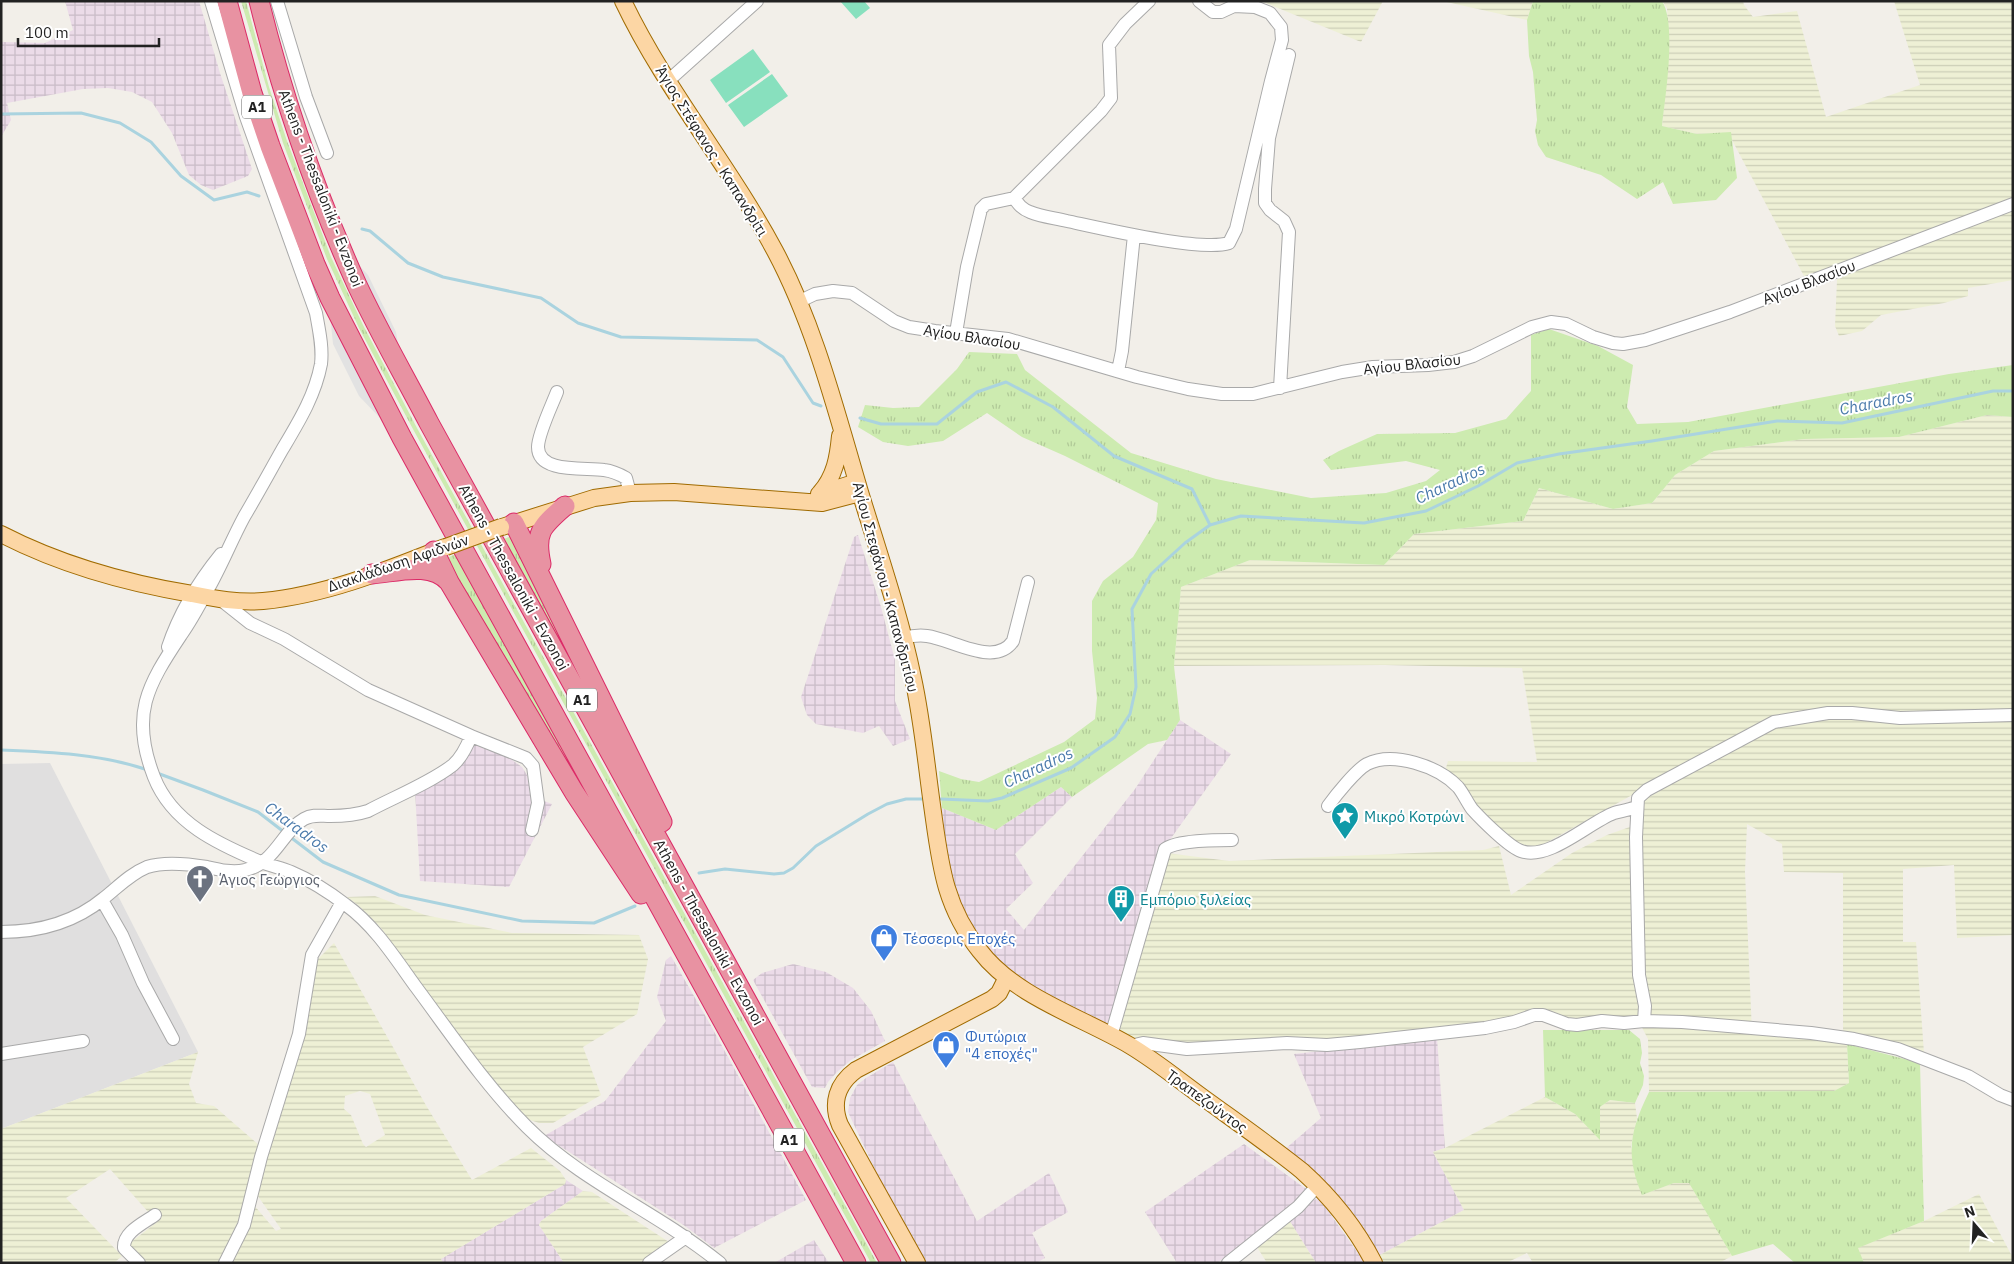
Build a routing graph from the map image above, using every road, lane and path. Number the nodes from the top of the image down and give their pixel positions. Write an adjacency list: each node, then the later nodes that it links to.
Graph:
1 (211, 1): 37 (street)
2 (227, 1): 24 (highway, Athens - Thessaloniki - Evzonoi / Α1)
3 (259, 1): 19 (highway, Athens - Thessaloniki - Evzonoi / Α1)
4 (277, 1): 11 (street)
5 (623, 1): 10 (main road, Άγιος Στέφανος - Καπανδρίτι)
6 (757, 1): 10 (street)
7 (1149, 1): 12 (street)
8 (1198, 1): 14 (street)
9 (1289, 55): 20 (street)
10 (668, 81): 15 (main road, Άγιος Στέφανος - Καπανδρίτι)
11 (326, 153)
12 (1014, 198): 14 (street); 16 (street)
13 (2013, 204): 20 (street, Αγίου Βλασίου)
14 (1134, 234): 18 (street)
15 (798, 302): 16 (street, Αγίου Βλασίου); 23 (main road, Αγίου Στεφάνου - Καπανδριτίου)
16 (956, 333): 18 (street, Αγίου Βλασίου)
17 (398, 350): 19 (highway)
18 (1118, 371): 20 (street, Αγίου Βλασίου)
19 (403, 374): 50 (highway, Athens - Thessaloniki - Evzonoi / Α1)
20 (1280, 388)
21 (557, 392): 26 (street)
22 (388, 426): 24 (highway)
23 (840, 426): 25 (main road, Αγίου Στεφάνου - Καπανδριτίου); 27 (main road)
24 (402, 438): 52 (highway, Athens - Thessaloniki - Evzonoi / Α1)
25 (859, 487): 27 (main road, Διακλάδωση Αφιδνών); 28 (main road, Διακλάδωση Αφιδνών); 39 (main road, Αγίου Στεφάνου - Καπανδριτίου)
26 (630, 493): 28 (main road, Διακλάδωση Αφιδνών); 29 (main road, Διακλάδωση Αφιδνών)
27 (820, 493): 28 (main road, Διακλάδωση Αφιδνών)
28 (801, 502)
29 (565, 506): 30 (main road, Διακλάδωση Αφιδνών); 36 (highway)
30 (507, 525): 32 (main road, Διακλάδωση Αφιδνών, bridge); 36 (highway)
31 (1, 534): 37 (main road, Διακλάδωση Αφιδνών)
32 (440, 549): 33 (main road, Διακλάδωση Αφιδνών); 34 (highway)
33 (372, 574): 34 (highway); 38 (main road, Διακλάδωση Αφιδνών)
34 (449, 582): 52 (highway)
35 (1028, 582): 39 (street)
36 (546, 584): 50 (highway)
37 (199, 596): 38 (main road, Διακλάδωση Αφιδνών); 46 (street)
38 (221, 600): 41 (street)
39 (903, 638): 51 (main road, Αγίου Στεφάνου - Καπανδριτίου)
40 (2013, 715): 43 (street)
41 (471, 736): 44 (street); 46 (street)
42 (1328, 806): 43 (street)
43 (1636, 808): 53 (street)
44 (532, 830)
45 (1232, 840): 54 (street)
46 (263, 862): 47 (street); 48 (street)
47 (102, 900): 49 (street); 55 (street)
48 (342, 902): 62 (street); 64 (street)
49 (1, 932)
50 (734, 977): 68 (highway, Athens - Thessaloniki - Evzonoi / Α1)
51 (1006, 979): 54 (main road, Τραπεζούντος); 69 (main road)
52 (706, 990): 67 (highway, Athens - Thessaloniki - Evzonoi / Α1)
53 (1644, 1021): 57 (street); 59 (street)
54 (1111, 1036): 57 (main road, Τραπεζούντος)
55 (173, 1039)
56 (84, 1041): 58 (street)
57 (1130, 1046): 60 (main road, Τραπεζούντος)
58 (1, 1054)
59 (2013, 1100)
60 (1318, 1186): 70 (street); 71 (main road, Τραπεζούντος)
61 (156, 1215): 63 (street)
62 (686, 1237): 65 (street); 66 (street)
63 (139, 1263)
64 (224, 1263)
65 (649, 1263)
66 (720, 1263)
67 (856, 1263)
68 (891, 1263)
69 (917, 1263)
70 (1228, 1263)
71 (1374, 1263)

